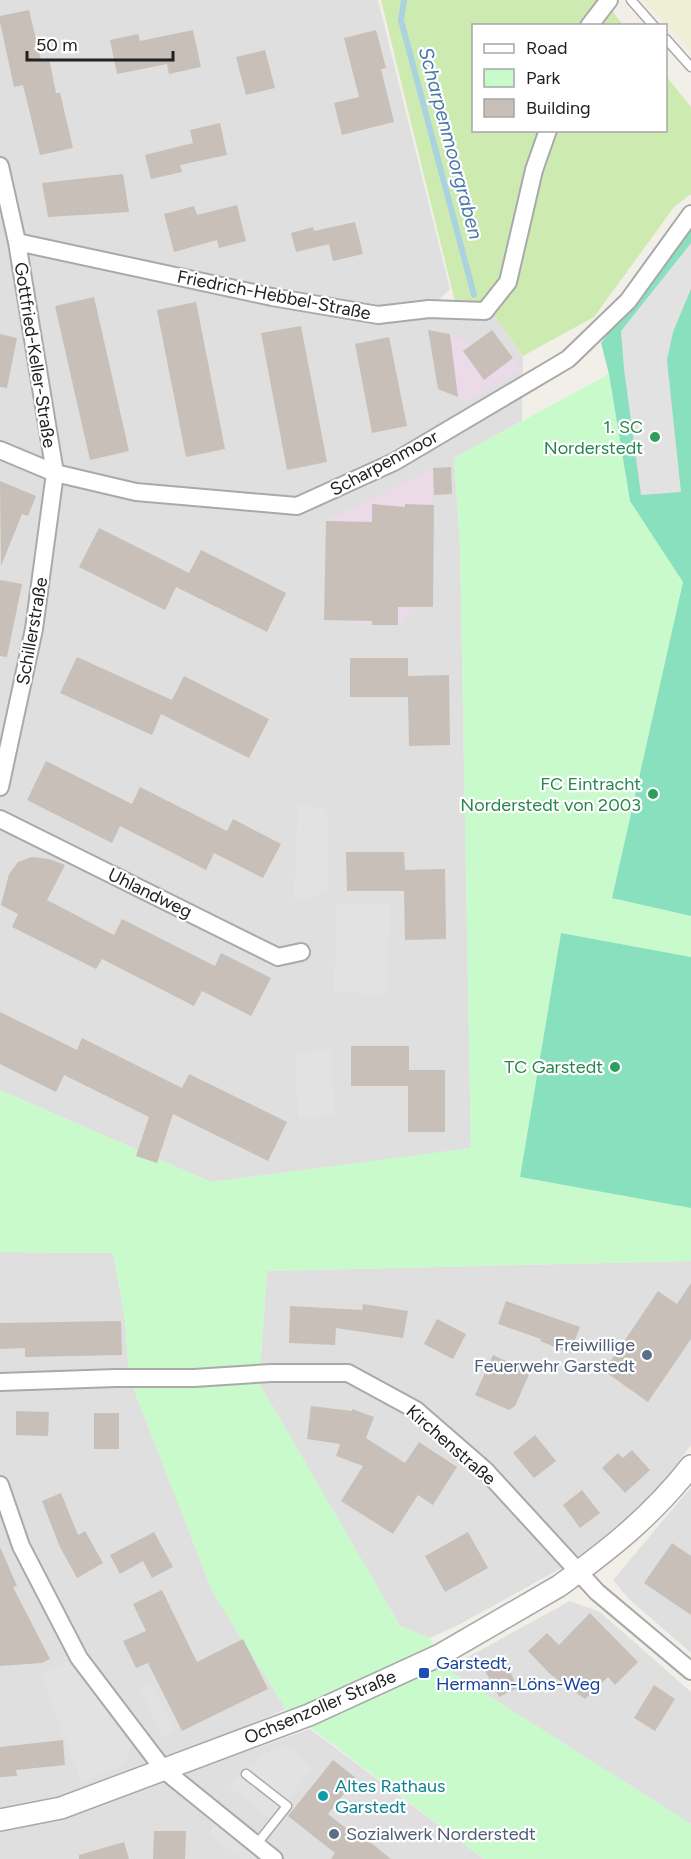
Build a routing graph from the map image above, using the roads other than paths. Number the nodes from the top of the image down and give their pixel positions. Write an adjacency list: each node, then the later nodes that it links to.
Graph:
1 (609, 0): 3 (street)
2 (631, 0): 4 (lane)
3 (591, 24)
4 (652, 24)
5 (667, 40): 6 (lane)
6 (691, 67)
7 (547, 132): 10 (street, Friedrich-Hebbel-Straße)
8 (0, 166): 10 (street, Gottfried-Keller-Straße)
9 (691, 214): 12 (street, Scharpenmoor)
10 (16, 242): 12 (street, Gottfried-Keller-Straße)
11 (0, 450): 12 (street, Scharpenmoor)
12 (55, 473): 13 (street, Schillerstraße)
13 (0, 787)
14 (0, 819): 15 (street, Uhlandweg)
15 (301, 952)
16 (0, 1382): 19 (street, Kirchenstraße)
17 (691, 1466): 19 (street, Ochsenzoller Straße)
18 (0, 1485): 21 (street)
19 (578, 1573): 20 (street, Kirchenstraße); 21 (street, Ochsenzoller Straße)
20 (691, 1671)
21 (164, 1770): 23 (street, Ochsenzoller Straße); 24 (street)
22 (246, 1774): 24 (lane)
23 (0, 1820)
24 (256, 1845): 25 (street)
25 (274, 1859)

